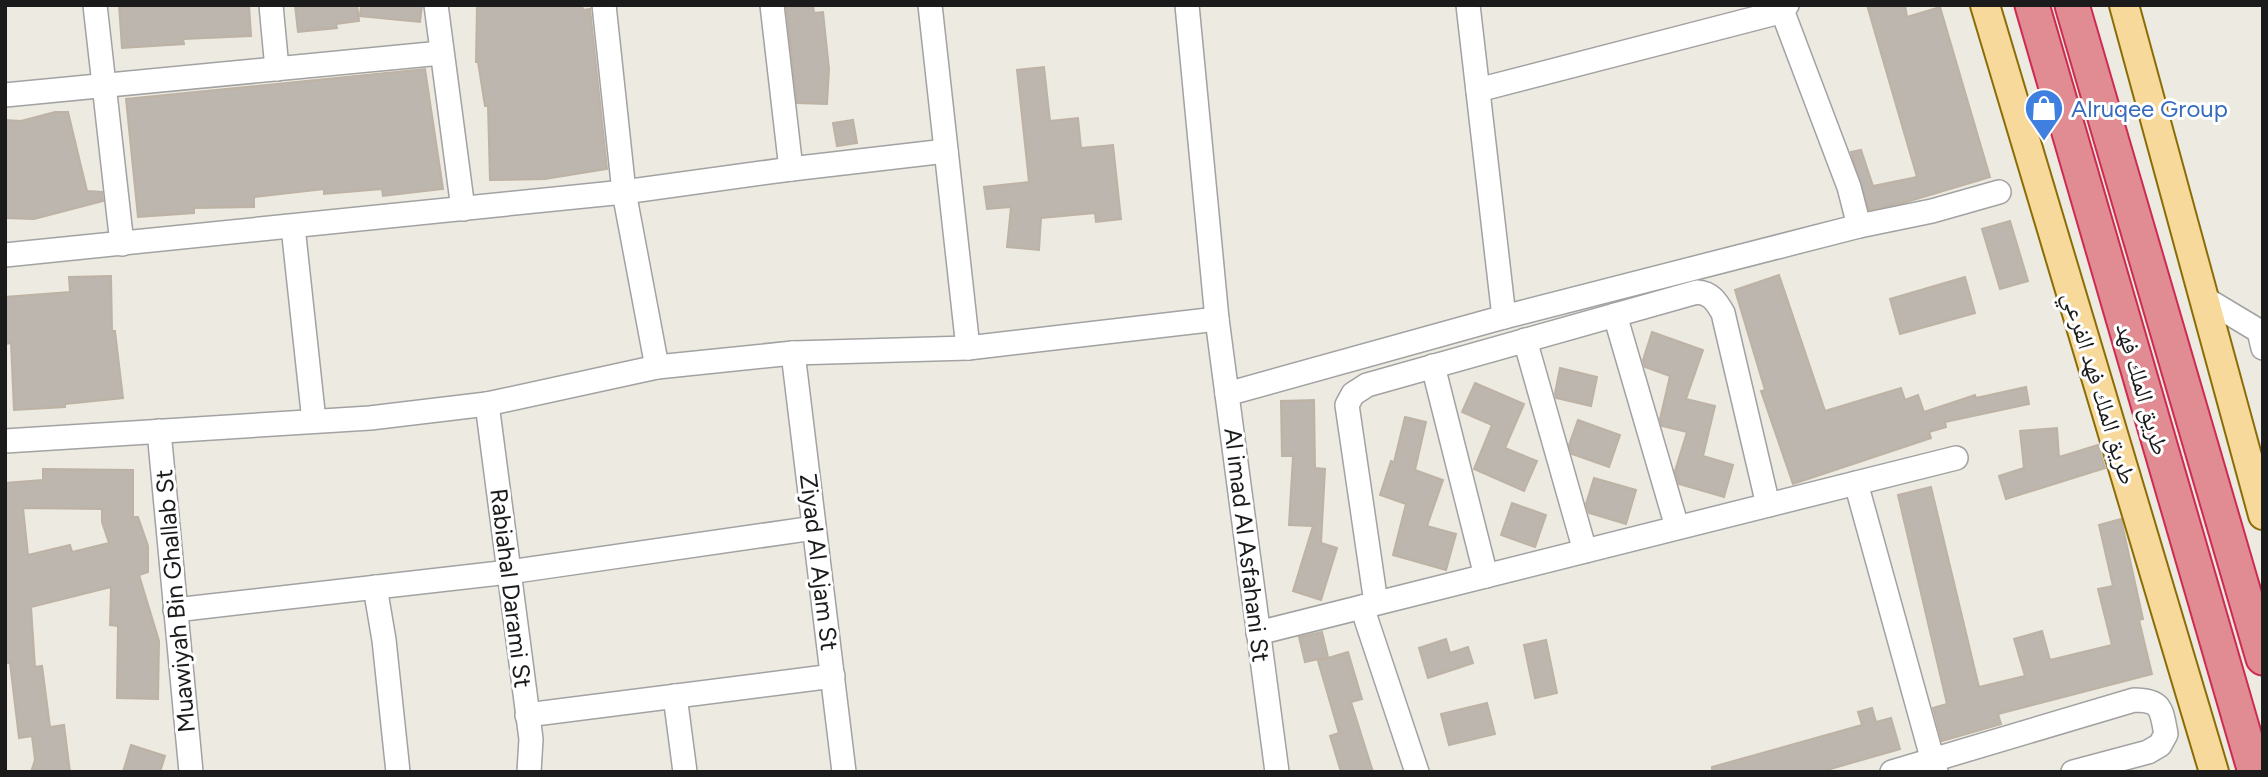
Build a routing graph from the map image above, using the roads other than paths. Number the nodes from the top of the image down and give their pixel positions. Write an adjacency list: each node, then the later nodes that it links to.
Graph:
1 (95, 5): 16 (street)
2 (271, 5): 15 (street)
3 (436, 5): 14 (street)
4 (604, 5): 21 (street)
5 (772, 5): 20 (street)
6 (930, 5): 19 (street)
7 (1187, 5): 31 (street, Al imad Al Asfahani St)
8 (1468, 5): 17 (street)
9 (1985, 5): 70 (main road, طريق الملك فهد الفرعي)
10 (2032, 5): 71 (highway, طريق الملك فهد)
11 (2072, 5): 56 (highway, طريق الملك فهد)
12 (2124, 5): 28 (main road)
13 (1784, 8): 17 (street); 24 (street)
14 (441, 53): 15 (street); 23 (street)
15 (277, 69): 16 (street)
16 (104, 85): 18 (street); 26 (street)
17 (1478, 90): 30 (street)
18 (5, 95)
19 (946, 152): 20 (street); 33 (street)
20 (791, 169): 21 (street)
21 (624, 192): 23 (street); 37 (street)
22 (1999, 192): 24 (street)
23 (463, 209): 25 (street)
24 (1859, 226): 30 (street)
25 (293, 227): 26 (street); 40 (street)
26 (122, 244): 27 (street)
27 (5, 256)
28 (2203, 298): 34 (street); 46 (main road)
29 (1615, 315): 32 (street); 45 (street); 47 (street)
30 (1504, 317): 38 (street)
31 (1217, 319): 33 (street); 38 (street, Al imad Al Asfahani St)
32 (1525, 340): 36 (street); 49 (street)
33 (968, 348): 35 (street)
34 (2263, 348)
35 (793, 353): 37 (street); 48 (street, Ziyad Al Ajam St)
36 (1433, 366): 51 (street); 53 (street)
37 (657, 367): 39 (street)
38 (1227, 394): 55 (street, Al imad Al Asfahani St)
39 (487, 404): 40 (street); 50 (street, Rabiahal Darami St)
40 (314, 421): 41 (street)
41 (159, 431): 42 (street); 54 (street, Muawiyah Bin Ghallab St)
42 (5, 441)
43 (1956, 458): 44 (street)
44 (1856, 483): 45 (street); 60 (street)
45 (1768, 505): 47 (street)
46 (2262, 511)
47 (1677, 527): 49 (street)
48 (814, 528): 50 (street); 57 (street, Ziyad Al Ajam St)
49 (1585, 551): 51 (street)
50 (509, 572): 52 (street); 59 (street, Rabiahal Darami St)
51 (1486, 576): 53 (street)
52 (375, 587): 54 (street); 62 (street)
53 (1369, 605): 55 (street); 67 (street)
54 (175, 610): 61 (street, Muawiyah Bin Ghallab St)
55 (1258, 633): 66 (street, Al imad Al Asfahani St)
56 (2263, 658)
57 (833, 676): 58 (street); 65 (street, Ziyad Al Ajam St)
58 (674, 696): 59 (street); 64 (street)
59 (527, 715): 63 (street, Rabiahal Darami St)
60 (1934, 766): 68 (street); 69 (street)
61 (191, 772)
62 (398, 772)
63 (529, 772)
64 (685, 772)
65 (844, 772)
66 (1277, 772)
67 (1417, 772)
68 (1892, 772)
69 (2073, 772)
70 (2214, 772)
71 (2255, 772)

